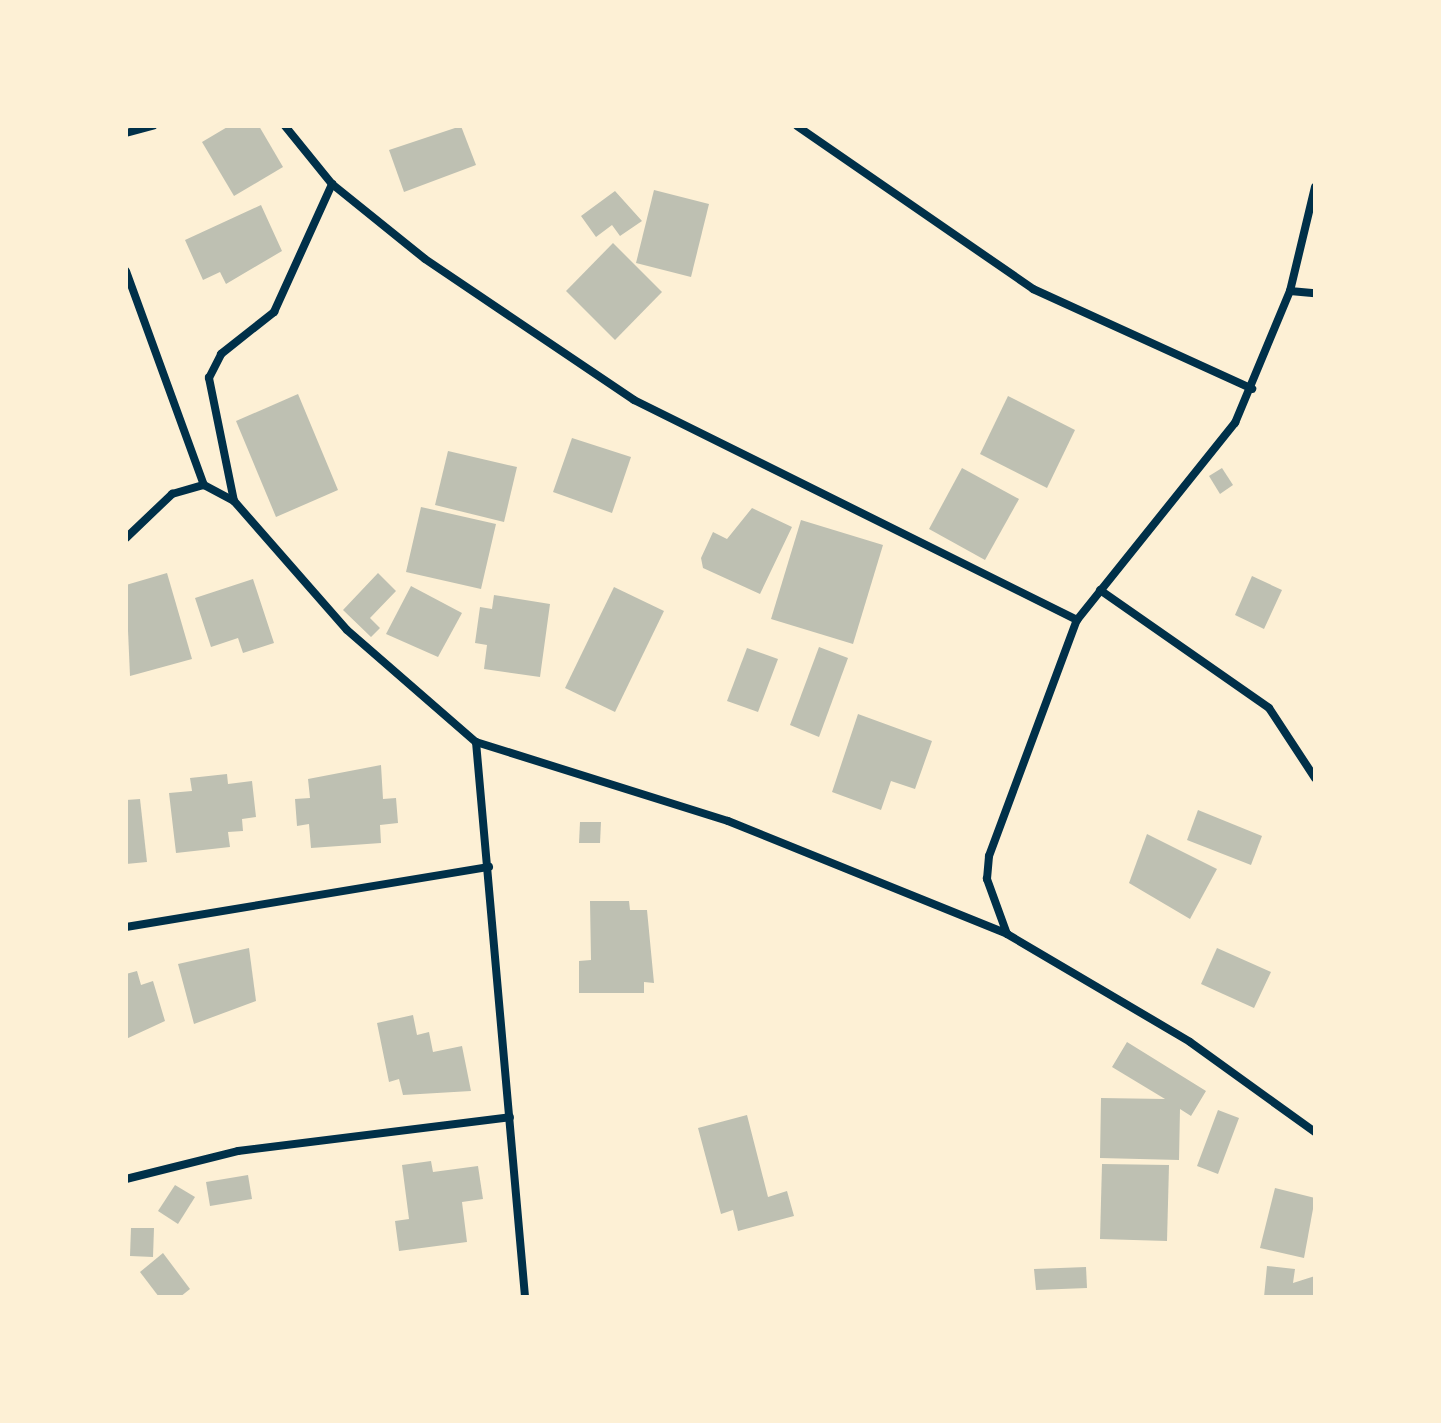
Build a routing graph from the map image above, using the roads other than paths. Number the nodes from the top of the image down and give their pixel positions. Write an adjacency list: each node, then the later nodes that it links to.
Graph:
1 (153, 126): 4 (street)
2 (285, 126): 5 (street)
3 (797, 126): 10 (street)
4 (126, 133)
5 (332, 184): 12 (street); 15 (street)
6 (1315, 187): 8 (street)
7 (126, 271): 11 (street)
8 (1290, 291): 9 (street); 10 (street)
9 (1315, 293)
10 (1252, 389): 14 (street)
11 (204, 485): 12 (street); 13 (street)
12 (234, 501): 16 (street)
13 (126, 538)
14 (1100, 590): 15 (street); 17 (street)
15 (1077, 620): 20 (street)
16 (476, 742): 18 (street); 20 (street)
17 (1315, 778)
18 (489, 867): 19 (street); 21 (street)
19 (126, 927)
20 (1007, 934): 22 (street)
21 (510, 1117): 23 (street); 24 (street)
22 (1315, 1132)
23 (126, 1179)
24 (525, 1297)

